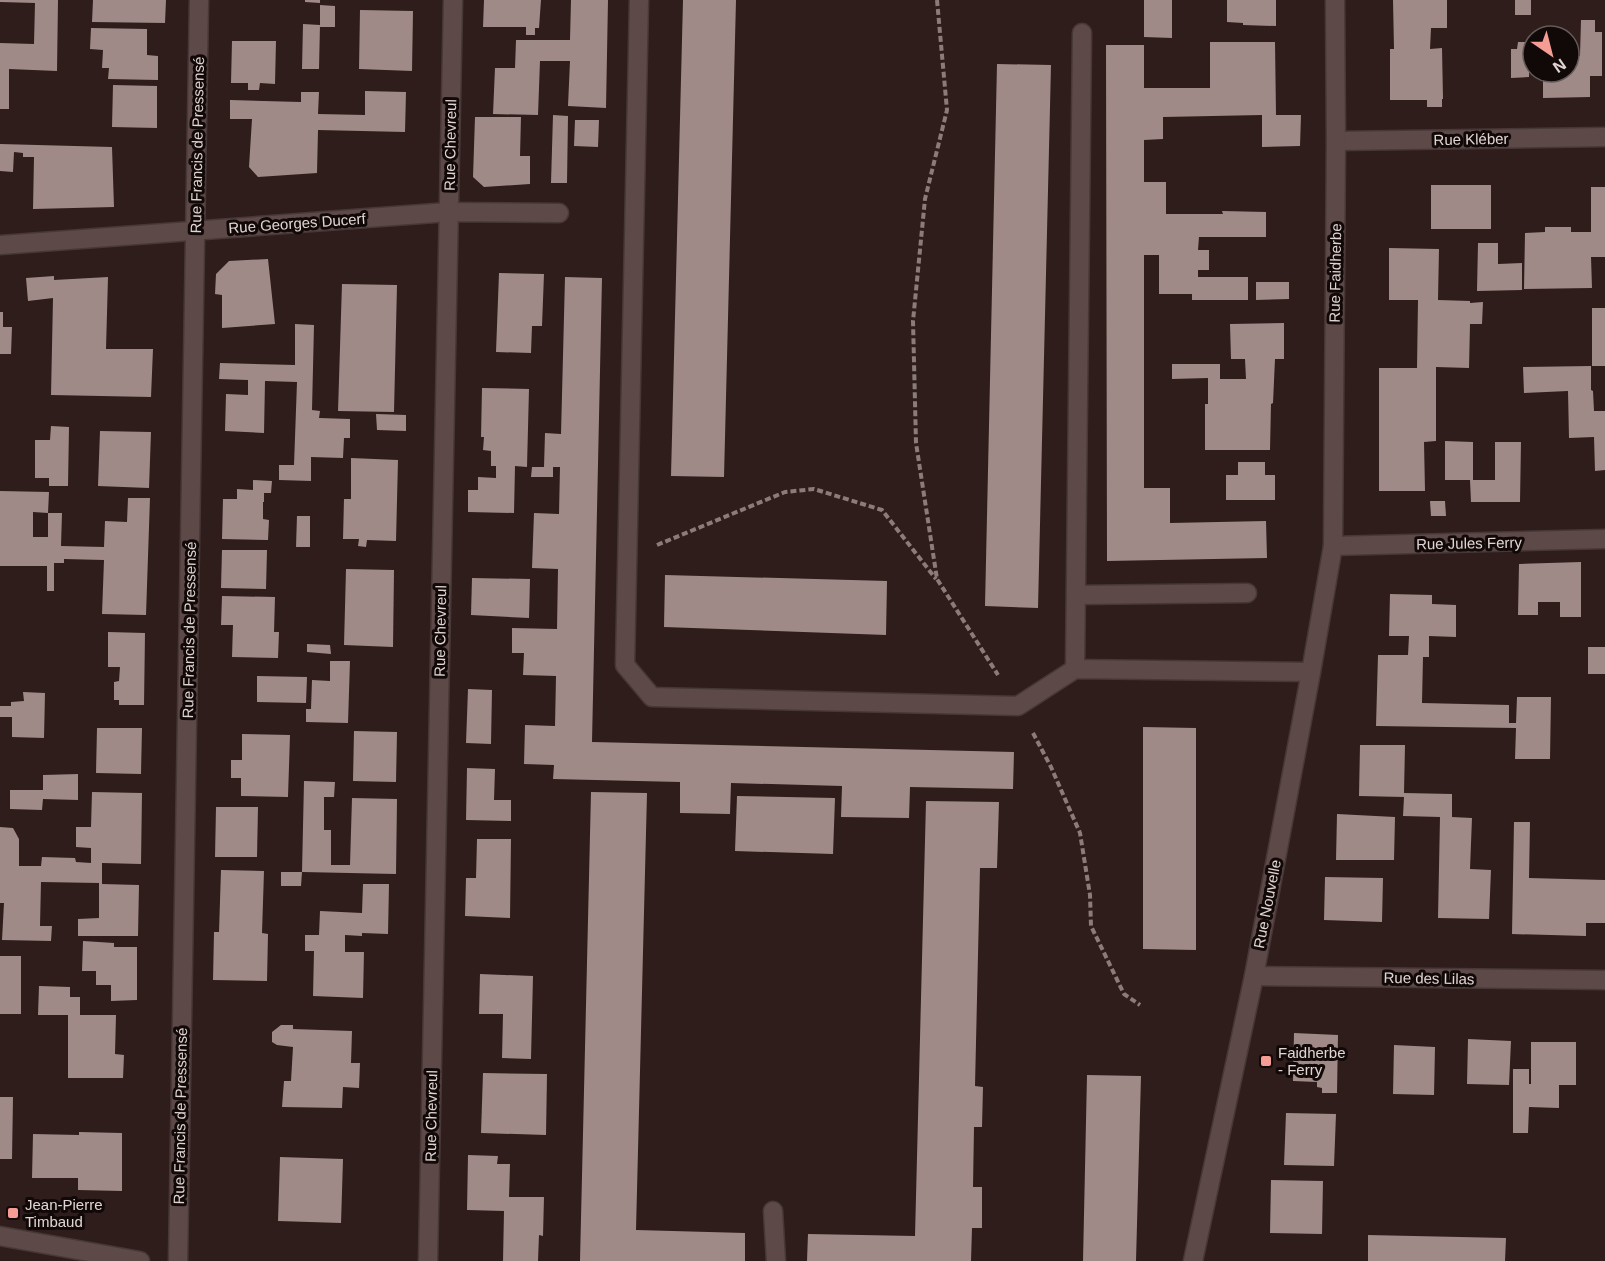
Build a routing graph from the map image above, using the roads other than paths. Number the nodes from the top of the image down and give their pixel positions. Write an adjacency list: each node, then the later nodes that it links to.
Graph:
1 (199, 0): 10 (street, Rue Francis de Pressensé)
2 (453, 0): 8 (street, Rue Chevreul)
3 (639, 0): 16 (street)
4 (1335, 0): 7 (street, Rue Faidherbe)
5 (1082, 33): 15 (street)
6 (1605, 137): 7 (street, Rue Kléber)
7 (1336, 141): 13 (street, Rue Faidherbe)
8 (449, 212): 9 (street, Rue Georges Ducerf); 10 (street, Rue Georges Ducerf); 24 (street, Rue Chevreul)
9 (559, 213)
10 (195, 230): 11 (street, Rue Georges Ducerf); 23 (street, Rue Francis de Pressensé)
11 (0, 245)
12 (1605, 539): 13 (street, Rue Jules Ferry)
13 (1333, 546): 17 (street, Rue Nouvelle)
14 (1247, 594): 15 (street)
15 (1076, 595): 16 (street)
16 (1076, 669): 17 (street)
17 (1311, 672): 18 (street, Rue Nouvelle)
18 (1254, 976): 19 (street, Rue des Lilas); 26 (street, Rue Nouvelle)
19 (1605, 980)
20 (773, 1211): 25 (street)
21 (0, 1236): 22 (street)
22 (141, 1261)
23 (178, 1261)
24 (428, 1261)
25 (776, 1261)
26 (1193, 1261)

